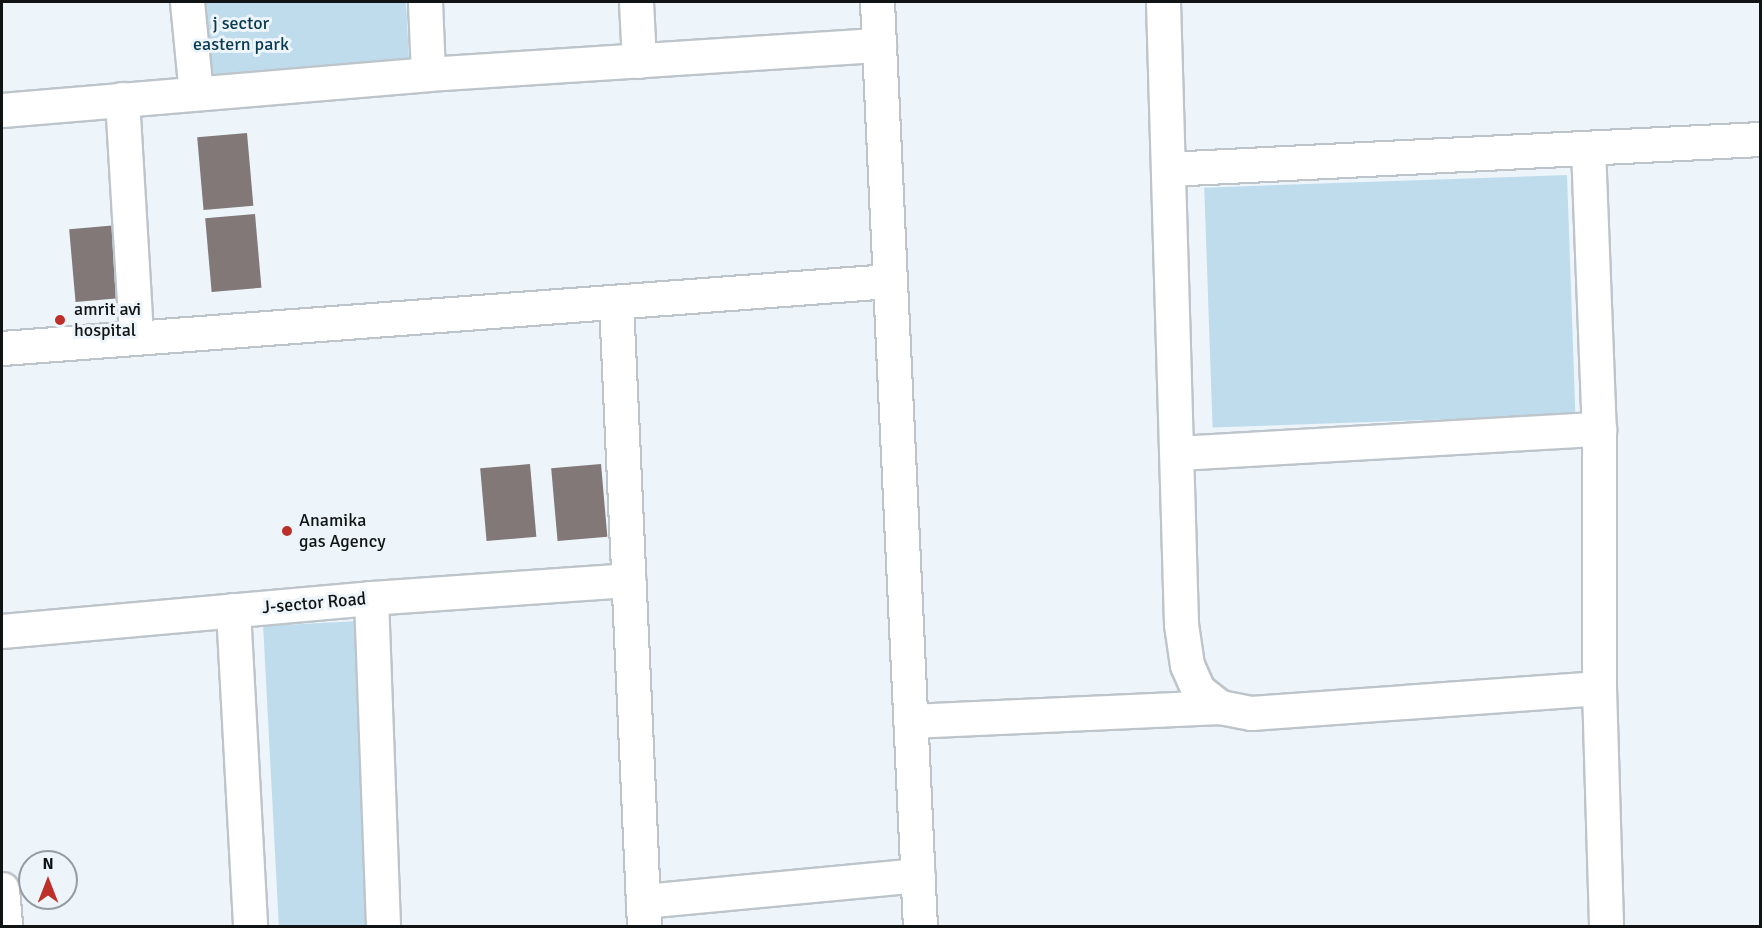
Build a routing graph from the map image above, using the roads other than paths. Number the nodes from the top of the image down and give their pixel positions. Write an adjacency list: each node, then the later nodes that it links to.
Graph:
1 (187, 2): 9 (street)
2 (425, 2): 8 (street)
3 (636, 2): 7 (street)
4 (877, 2): 6 (street)
5 (1163, 2): 14 (street)
6 (879, 45): 7 (street); 15 (street)
7 (639, 61): 8 (street)
8 (428, 74): 9 (street)
9 (196, 93): 10 (street)
10 (122, 99): 11 (street); 17 (street)
11 (2, 110)
12 (1761, 139): 13 (street)
13 (1588, 148): 14 (street); 19 (street)
14 (1168, 169): 20 (street)
15 (889, 281): 16 (street); 27 (street)
16 (616, 302): 17 (street); 21 (street)
17 (136, 338): 18 (street)
18 (2, 348)
19 (1599, 429): 20 (street); 25 (street)
20 (1177, 453): 26 (street)
21 (628, 580): 22 (street, J-sector Road); 30 (street)
22 (371, 598): 23 (street, J-sector Road); 33 (street)
23 (233, 610): 24 (street, J-sector Road); 32 (street)
24 (2, 631)
25 (1599, 688): 26 (street); 35 (street)
26 (1220, 707): 27 (street)
27 (910, 720): 28 (street)
28 (918, 875): 30 (street); 34 (street)
29 (2, 889): 31 (street)
30 (644, 914)
31 (4, 927)
32 (250, 927)
33 (383, 927)
34 (920, 927)
35 (1606, 927)

